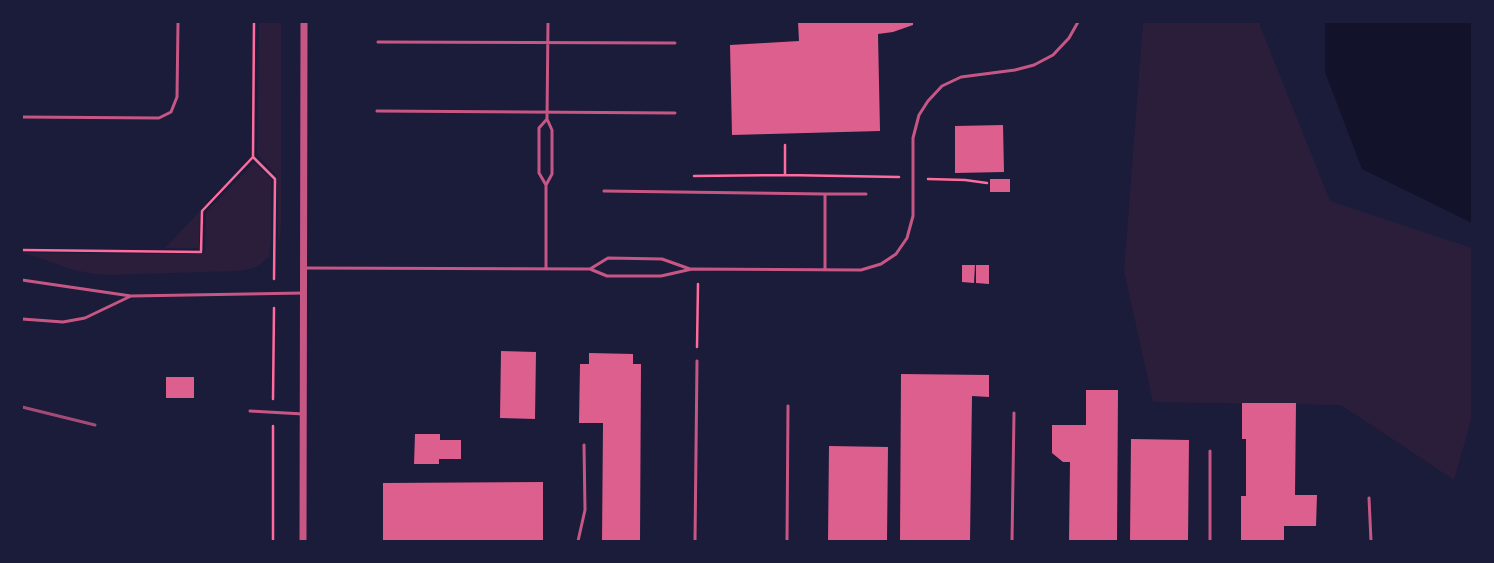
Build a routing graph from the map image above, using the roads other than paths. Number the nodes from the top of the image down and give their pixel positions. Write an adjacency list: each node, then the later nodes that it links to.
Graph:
1 (178, 22): 11 (lane)
2 (304, 22): 17 (street)
3 (548, 22): 6 (lane)
4 (1078, 22): 21 (lane)
5 (378, 42): 6 (lane)
6 (548, 42): 7 (lane); 9 (lane)
7 (675, 43)
8 (377, 111): 9 (lane)
9 (547, 112): 10 (lane); 12 (lane)
10 (676, 112)
11 (22, 118)
12 (547, 119): 13 (lane); 13 (lane)
13 (546, 185): 18 (lane)
14 (604, 192): 15 (lane)
15 (825, 194): 16 (lane); 21 (lane)
16 (866, 194)
17 (304, 268): 18 (lane); 23 (street)
18 (546, 269): 19 (lane)
19 (590, 269): 20 (lane); 20 (lane)
20 (692, 269): 21 (lane)
21 (825, 270)
22 (22, 280): 24 (lane)
23 (304, 293): 24 (lane); 30 (street)
24 (131, 296): 25 (lane)
25 (22, 319)
26 (697, 361): 36 (lane)
27 (788, 406): 37 (lane)
28 (250, 411): 30 (lane)
29 (1014, 413): 38 (lane)
30 (303, 414): 34 (street)
31 (584, 445): 35 (lane)
32 (1210, 451): 39 (lane)
33 (1369, 498): 40 (lane)
34 (303, 541)
35 (578, 541)
36 (695, 541)
37 (787, 541)
38 (1012, 541)
39 (1210, 541)
40 (1371, 541)

